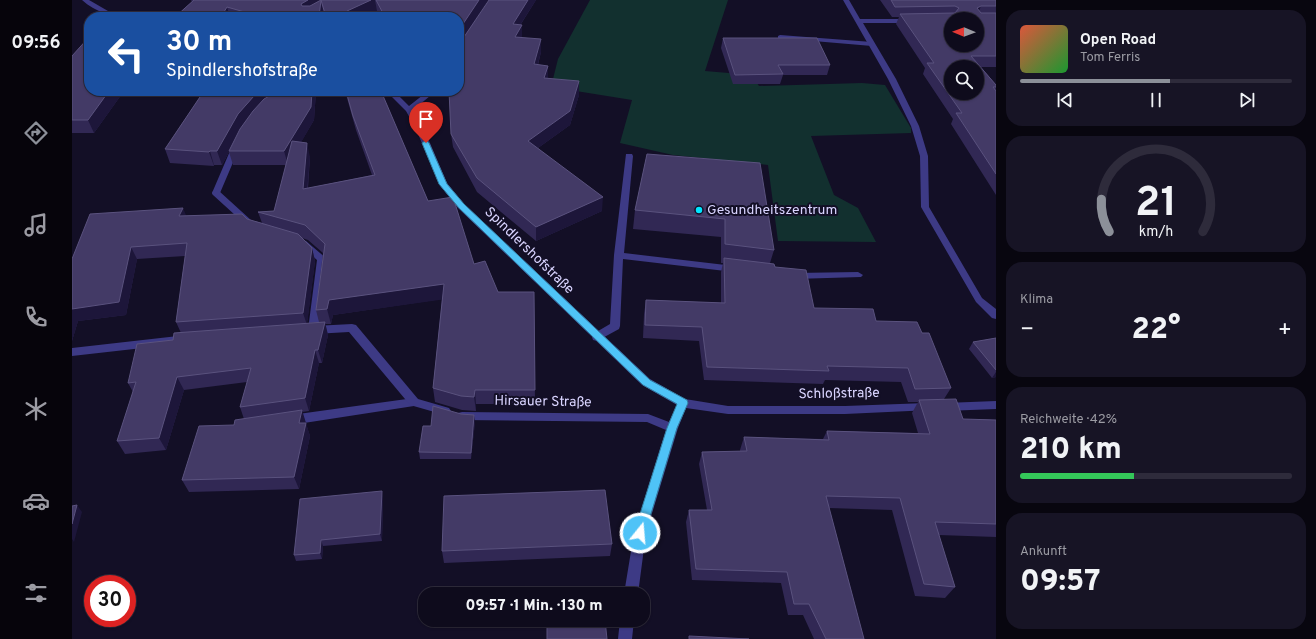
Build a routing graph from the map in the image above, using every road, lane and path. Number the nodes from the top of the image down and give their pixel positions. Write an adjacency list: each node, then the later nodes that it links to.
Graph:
1 (85, 0): 3 (street)
2 (846, 0): 5 (street)
3 (106, 12)
4 (920, 20): 5 (street)
5 (859, 21): 7 (street)
6 (780, 37): 7 (street)
7 (872, 44): 19 (street)
8 (395, 96): 10 (street, Spindlershofstraße)
9 (426, 96): 10 (street)
10 (409, 110): 20 (street, Spindlershofstraße)
11 (240, 141): 13 (street)
12 (629, 156): 15 (street)
13 (255, 228)
14 (297, 241): 23 (street)
15 (619, 255): 16 (street); 20 (street)
16 (743, 270)
17 (782, 274): 18 (street)
18 (858, 275)
19 (996, 315)
20 (597, 336): 24 (street, Spindlershofstraße)
21 (196, 338): 22 (street)
22 (72, 352)
23 (414, 402): 26 (street, Hirsauer Straße); 27 (street, Hirsauer Straße)
24 (683, 403): 25 (street, Schloßstraße); 27 (street)
25 (996, 405)
26 (282, 421)
27 (672, 428): 28 (street)
28 (632, 587)
29 (626, 627): 30 (street)
30 (625, 639)

